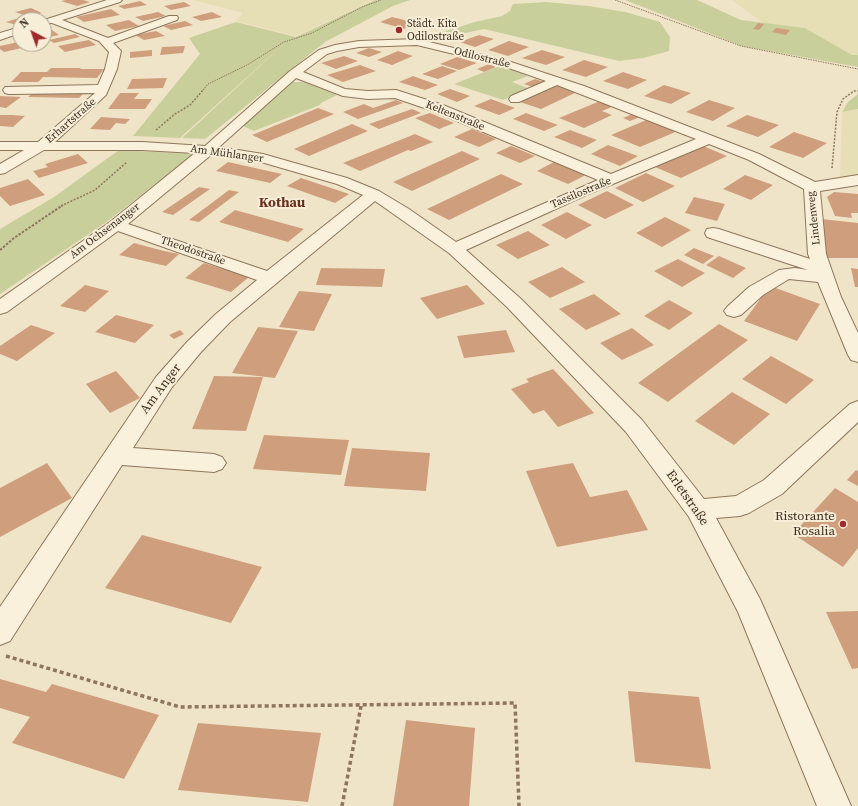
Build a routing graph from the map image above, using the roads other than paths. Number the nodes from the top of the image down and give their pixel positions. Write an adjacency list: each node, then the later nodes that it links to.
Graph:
1 (117, 0): 3 (street)
2 (173, 18): 7 (street)
3 (52, 20)
4 (52, 22): 7 (street)
5 (12, 32): 6 (street)
6 (0, 36)
7 (106, 42): 10 (street, Erhartstraße)
8 (294, 73): 9 (street, Odilostraße); 16 (street, Odilostraße); 18 (street, Keltenstraße)
9 (557, 81): 12 (street); 13 (street, Odilostraße)
10 (103, 89): 11 (street); 14 (street, Erhartstraße)
11 (9, 90)
12 (514, 99)
13 (708, 139): 18 (street, Tassilostraße); 20 (street, Lindenweg)
14 (43, 145): 15 (street, Am Mühlanger); 16 (street, Am Mühlanger); 17 (street, Erhartstraße)
15 (0, 146)
16 (208, 150): 21 (street, Am Mühlanger); 22 (street, Am Ochsenanger)
17 (0, 170)
18 (611, 180): 24 (street, Tassilostraße)
19 (858, 180): 20 (street)
20 (812, 187): 25 (street, Lindenweg)
21 (374, 194): 24 (street, Am Mühlanger); 26 (street, Am Anger)
22 (116, 225): 26 (street, Theodostraße); 27 (street, Am Ochsenanger)
23 (713, 233): 25 (street)
24 (455, 249): 33 (street, Erletstraße)
25 (824, 274): 28 (street); 29 (street, Lindenweg)
26 (270, 278): 31 (street, Am Anger)
27 (0, 308)
28 (734, 311)
29 (858, 355)
30 (858, 409): 33 (street)
31 (114, 456): 32 (street); 34 (street, Am Anger)
32 (214, 463)
33 (698, 510): 35 (street, Erletstraße)
34 (2, 627)
35 (834, 806)

